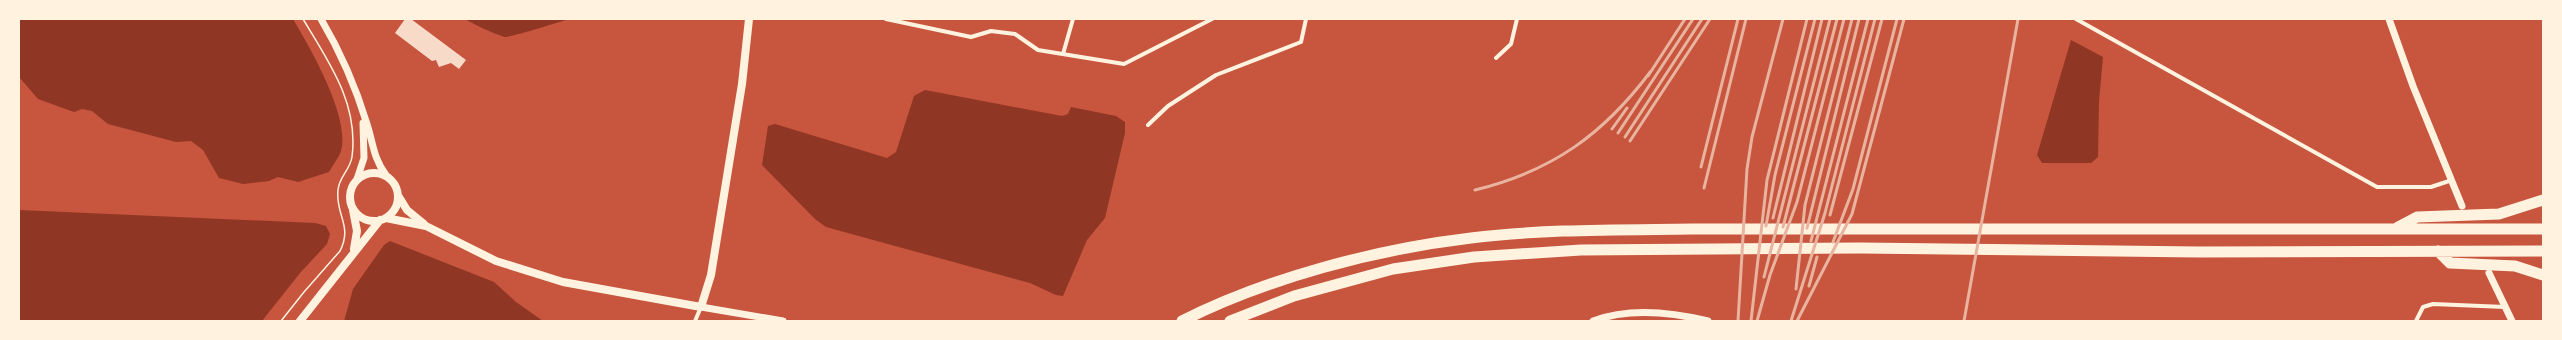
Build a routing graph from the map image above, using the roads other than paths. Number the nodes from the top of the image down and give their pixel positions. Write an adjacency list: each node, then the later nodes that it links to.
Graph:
1 (321, 19): 12 (street)
2 (749, 19): 30 (main road)
3 (886, 19): 10 (street)
4 (1073, 19): 10 (street)
5 (1212, 19): 10 (street)
6 (1306, 19): 13 (street)
7 (1517, 19): 11 (street)
8 (2076, 19): 16 (street)
9 (2389, 19): 16 (street)
10 (1063, 54)
11 (1496, 58)
12 (362, 108): 14 (street); 15 (street)
13 (1148, 125)
14 (386, 176): 15 (main road); 17 (main road)
15 (357, 179): 20 (main road)
16 (2452, 180): 19 (street)
17 (399, 197): 21 (main road); 22 (main road)
18 (2543, 200): 23 (highway)
19 (2462, 206)
20 (353, 210): 21 (main road); 27 (main road)
21 (383, 219): 22 (main road); 27 (main road)
22 (426, 226): 30 (main road)
23 (2396, 228): 24 (highway); 35 (highway)
24 (2543, 229)
25 (2438, 251): 26 (highway); 29 (highway); 36 (highway)
26 (2543, 251)
27 (353, 252): 32 (main road)
28 (2489, 273): 31 (street)
29 (2543, 275)
30 (701, 307): 33 (street); 34 (street)
31 (2506, 307): 39 (street); 40 (street)
32 (300, 321)
33 (695, 321)
34 (783, 321)
35 (1182, 321)
36 (1230, 321)
37 (1593, 321): 38 (street)
38 (1708, 321)
39 (2416, 321)
40 (2512, 321)

